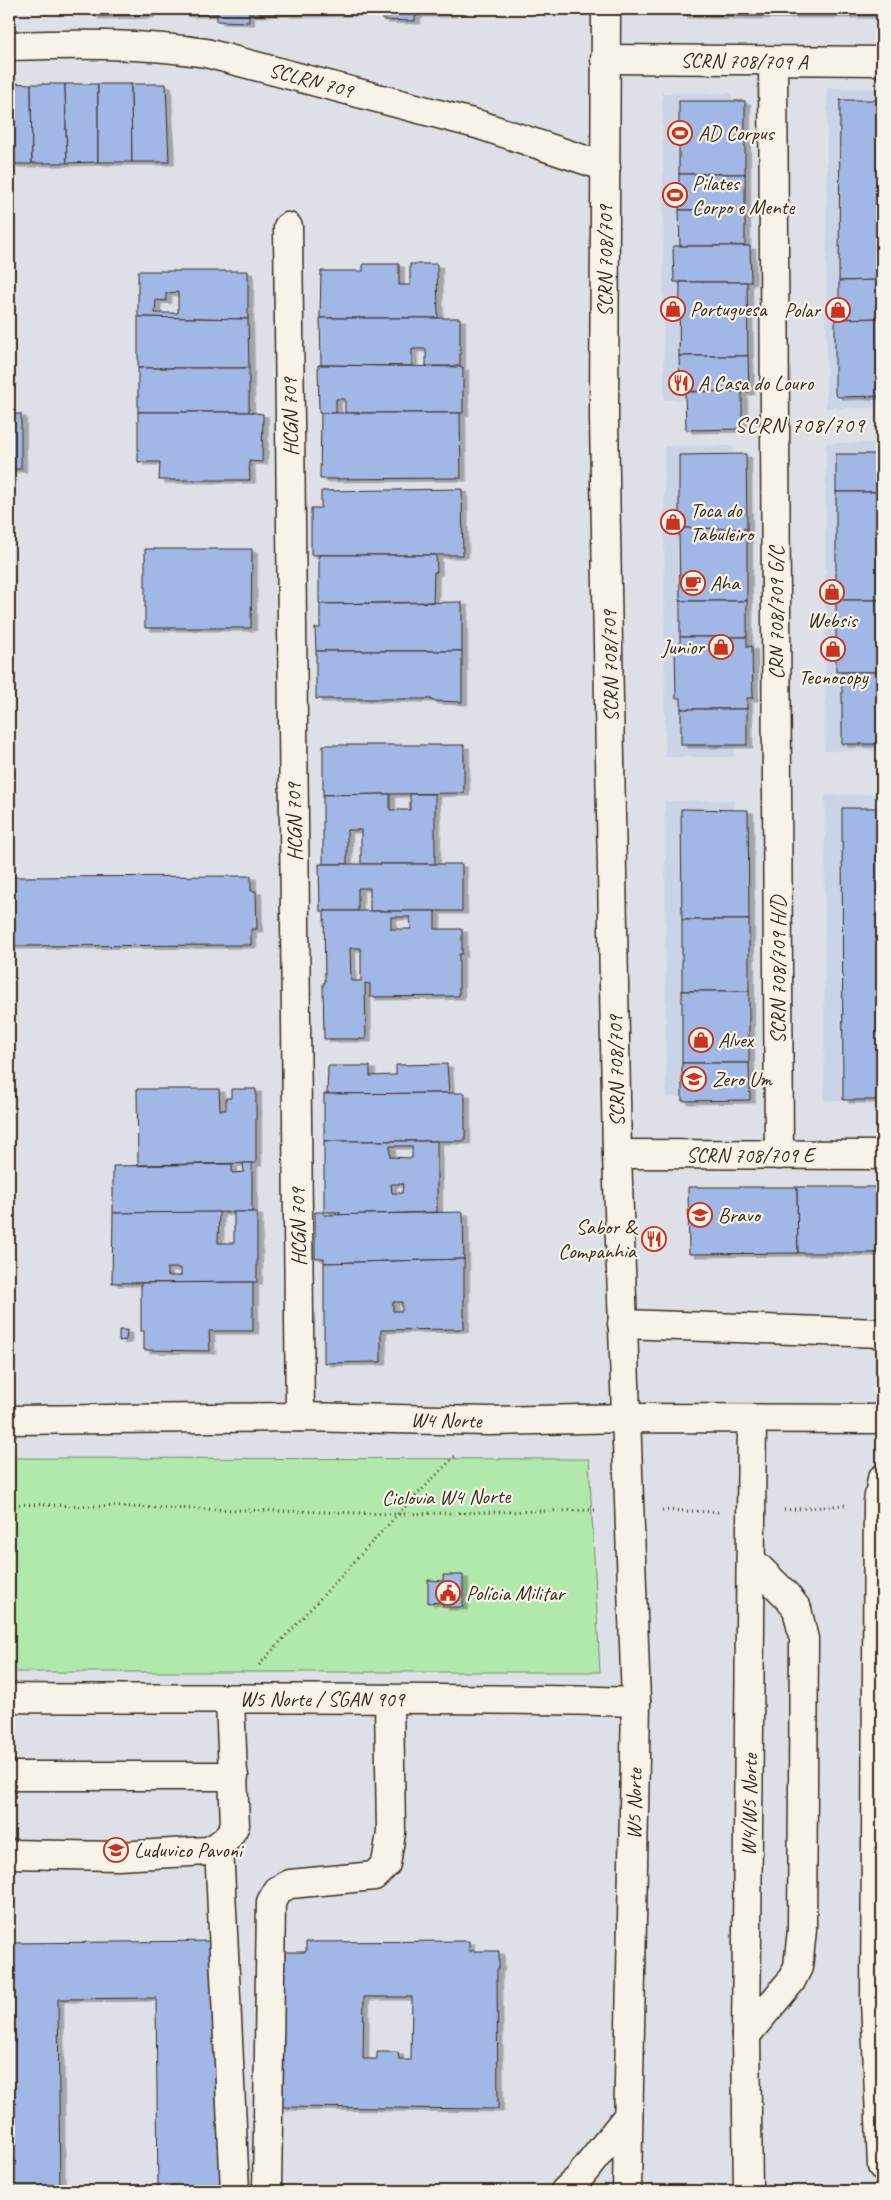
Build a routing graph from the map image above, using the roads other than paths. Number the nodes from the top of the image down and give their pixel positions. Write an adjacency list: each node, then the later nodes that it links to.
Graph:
1 (606, 9): 3 (main road, SCRN 708/709)
2 (9, 46): 6 (main road, SCLRN 709)
3 (605, 59): 5 (main road, SCRN 708/709 A); 6 (main road, SCRN 708/709)
4 (882, 61): 5 (main road, SCRN 708/709 A)
5 (773, 62): 8 (main road, CRN 708/709 G/C)
6 (606, 167): 9 (main road, SCRN 708/709)
7 (288, 227): 14 (main road, HCGN 709)
8 (777, 785): 10 (main road, SCRN 708/709 H/D)
9 (617, 1154): 10 (main road, SCRN 708/709 E); 12 (main road, SCRN 708/709)
10 (779, 1155): 11 (main road, SCRN 708/709 E)
11 (882, 1155)
12 (622, 1324): 13 (main road); 15 (main road, SCRN 708/709)
13 (882, 1332)
14 (300, 1417): 15 (main road, W4 Norte); 18 (main road, W4 Norte)
15 (626, 1418): 16 (main road, W4 Norte); 24 (main road, W5 Norte)
16 (752, 1418): 17 (main road, W4 Norte); 20 (main road, W4/W5 Norte)
17 (882, 1419)
18 (9, 1420)
19 (880, 1491): 31 (main road)
20 (752, 1560): 29 (main road, W4/W5 Norte); 29 (main road)
21 (9, 1698): 23 (main road, W5 Norte / SGAN 909)
22 (389, 1699): 23 (main road, W5 Norte / SGAN 909); 24 (main road, W5 Norte / SGAN 909); 34 (main road)
23 (230, 1700): 26 (main road)
24 (636, 1702): 30 (main road, W5 Norte)
25 (9, 1776): 26 (main road)
26 (234, 1776): 27 (main road)
27 (220, 1846): 28 (main road); 33 (main road)
28 (9, 1854)
29 (746, 2035): 36 (main road, W4/W5 Norte)
30 (628, 2116): 32 (main road); 35 (main road, W5 Norte)
31 (882, 2166)
32 (573, 2187)
33 (235, 2191)
34 (266, 2191)
35 (627, 2191)
36 (748, 2191)

